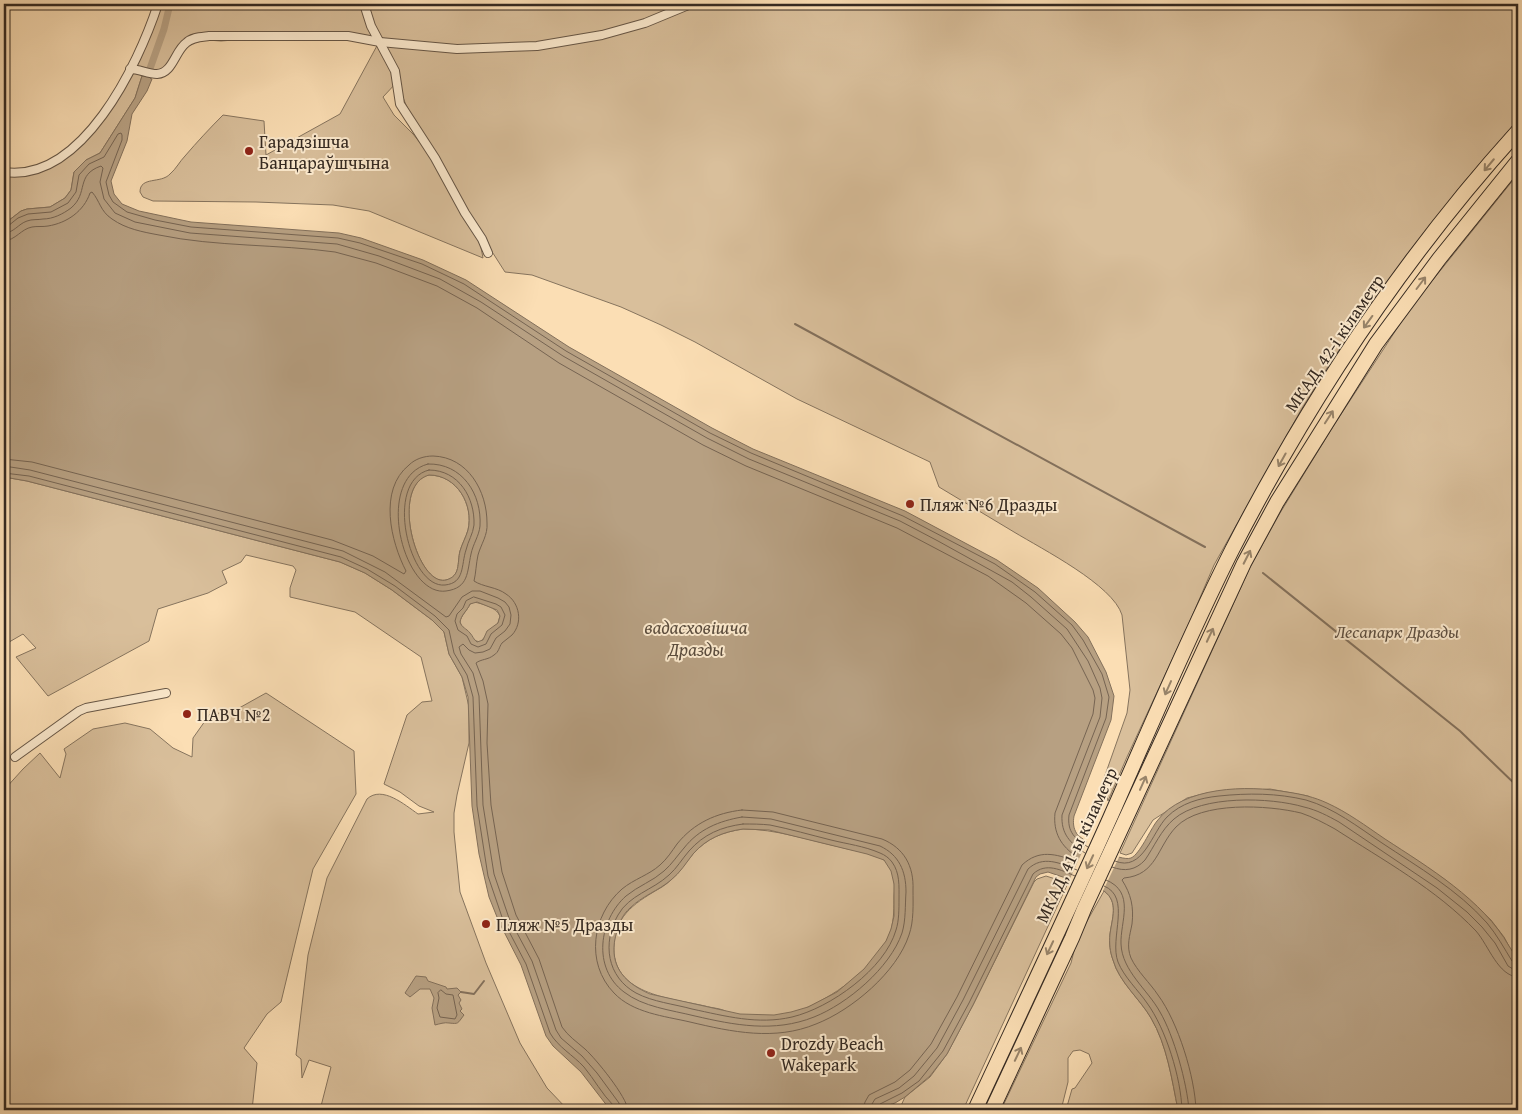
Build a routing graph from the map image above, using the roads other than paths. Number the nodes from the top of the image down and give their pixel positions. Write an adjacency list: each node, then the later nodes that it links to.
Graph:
1 (158, 4): 5 (street)
2 (364, 4): 4 (street)
3 (691, 4): 4 (street)
4 (380, 42): 5 (street); 9 (street)
5 (133, 69): 8 (street)
6 (1518, 131): 10 (highway, МКАД, 42-і кіламетр, one-way to 10)
7 (1518, 161): 11 (highway, МКАД, 42-і кіламетр, one-way to 7)
8 (4, 172)
9 (488, 253)
10 (1210, 595): 14 (highway, МКАД, 41-ы кіламетр, one-way to 14)
11 (1226, 601): 15 (highway, МКАД, 41-ы кіламетр, one-way to 11)
12 (166, 693): 13 (street)
13 (15, 757)
14 (975, 1110)
15 (992, 1110)

